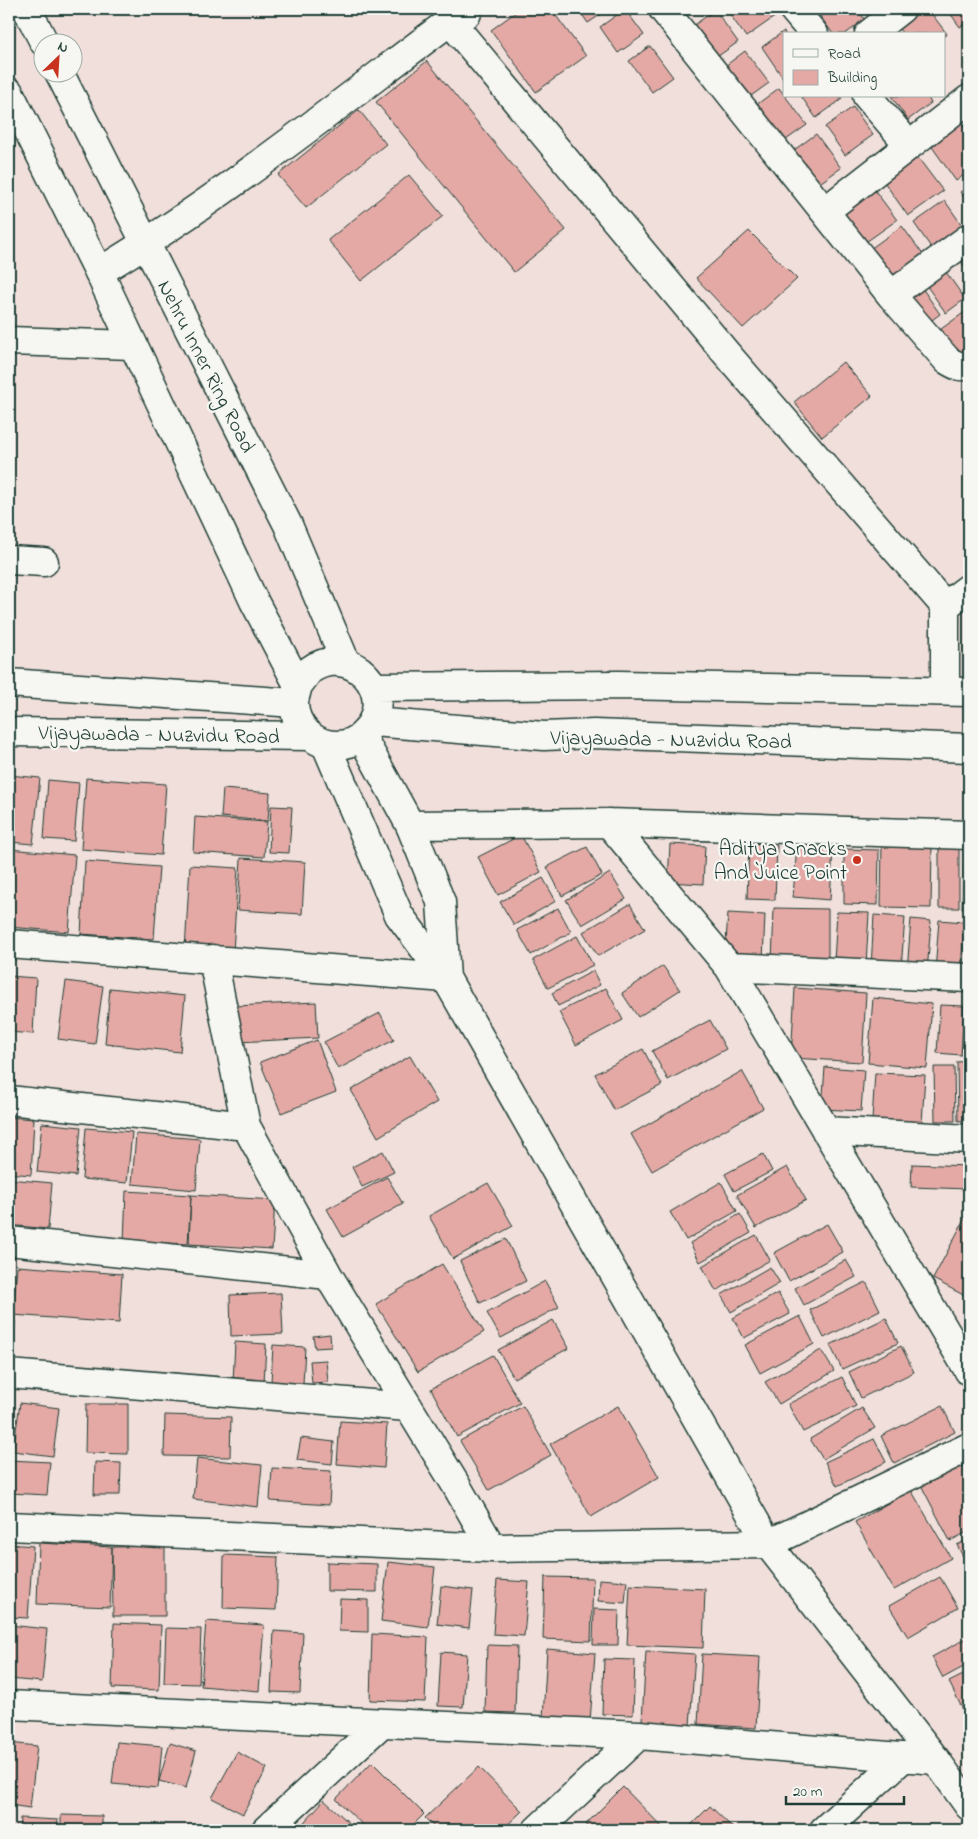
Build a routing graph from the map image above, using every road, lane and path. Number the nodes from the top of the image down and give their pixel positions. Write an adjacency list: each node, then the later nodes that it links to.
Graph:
1 (27, 9): 7 (street)
2 (478, 9): 6 (street)
3 (663, 9): 15 (street)
4 (792, 9): 8 (street)
5 (901, 9): 9 (street)
6 (457, 15): 17 (street); 26 (street)
7 (39, 32)
8 (812, 32)
9 (872, 32)
10 (64, 82): 17 (street, Nehru Inner Ring Road)
11 (9, 92): 18 (street)
12 (869, 98): 14 (street)
13 (969, 99): 14 (street)
14 (909, 144): 15 (street)
15 (824, 211): 19 (street)
16 (969, 238): 19 (street)
17 (145, 245): 18 (street); 27 (street, Nehru Inner Ring Road)
18 (99, 272): 21 (street)
19 (891, 295): 22 (street)
20 (9, 341): 21 (street)
21 (132, 345): 31 (street)
22 (969, 365)
23 (9, 560): 24 (street)
24 (44, 562)
25 (969, 588): 26 (street)
26 (945, 606): 30 (street)
27 (346, 663): 29 (street); 31 (street)
28 (9, 684): 31 (street, Vijayawada - Nuzvidu Road)
29 (374, 687): 30 (street); 32 (street)
30 (957, 691)
31 (296, 694): 34 (street)
32 (367, 730): 34 (street); 35 (street, Vijayawada - Nuzvidu Road); 37 (street)
33 (9, 732): 34 (street, Vijayawada - Nuzvidu Road)
34 (318, 740): 42 (street)
35 (969, 748)
36 (609, 823): 37 (street); 38 (street); 41 (street)
37 (410, 825): 42 (street)
38 (969, 835)
39 (9, 944): 40 (street)
40 (213, 959): 42 (street); 45 (street)
41 (729, 967): 43 (street); 46 (street)
42 (446, 978): 55 (street)
43 (969, 978)
44 (9, 1100): 45 (street)
45 (246, 1126): 49 (street)
46 (826, 1131): 47 (street); 50 (street)
47 (969, 1139)
48 (9, 1241): 49 (street)
49 (328, 1274): 52 (street)
50 (969, 1371)
51 (9, 1374): 52 (street)
52 (408, 1407): 56 (street)
53 (969, 1447): 55 (street)
54 (9, 1526): 56 (street)
55 (768, 1544): 56 (street); 61 (street)
56 (492, 1548)
57 (9, 1706): 58 (street)
58 (382, 1723): 59 (street); 63 (street)
59 (640, 1735): 60 (street); 64 (street)
60 (904, 1757): 61 (street); 65 (street)
61 (936, 1760): 62 (street)
62 (969, 1806)
63 (266, 1830)
64 (537, 1830)
65 (824, 1830)

